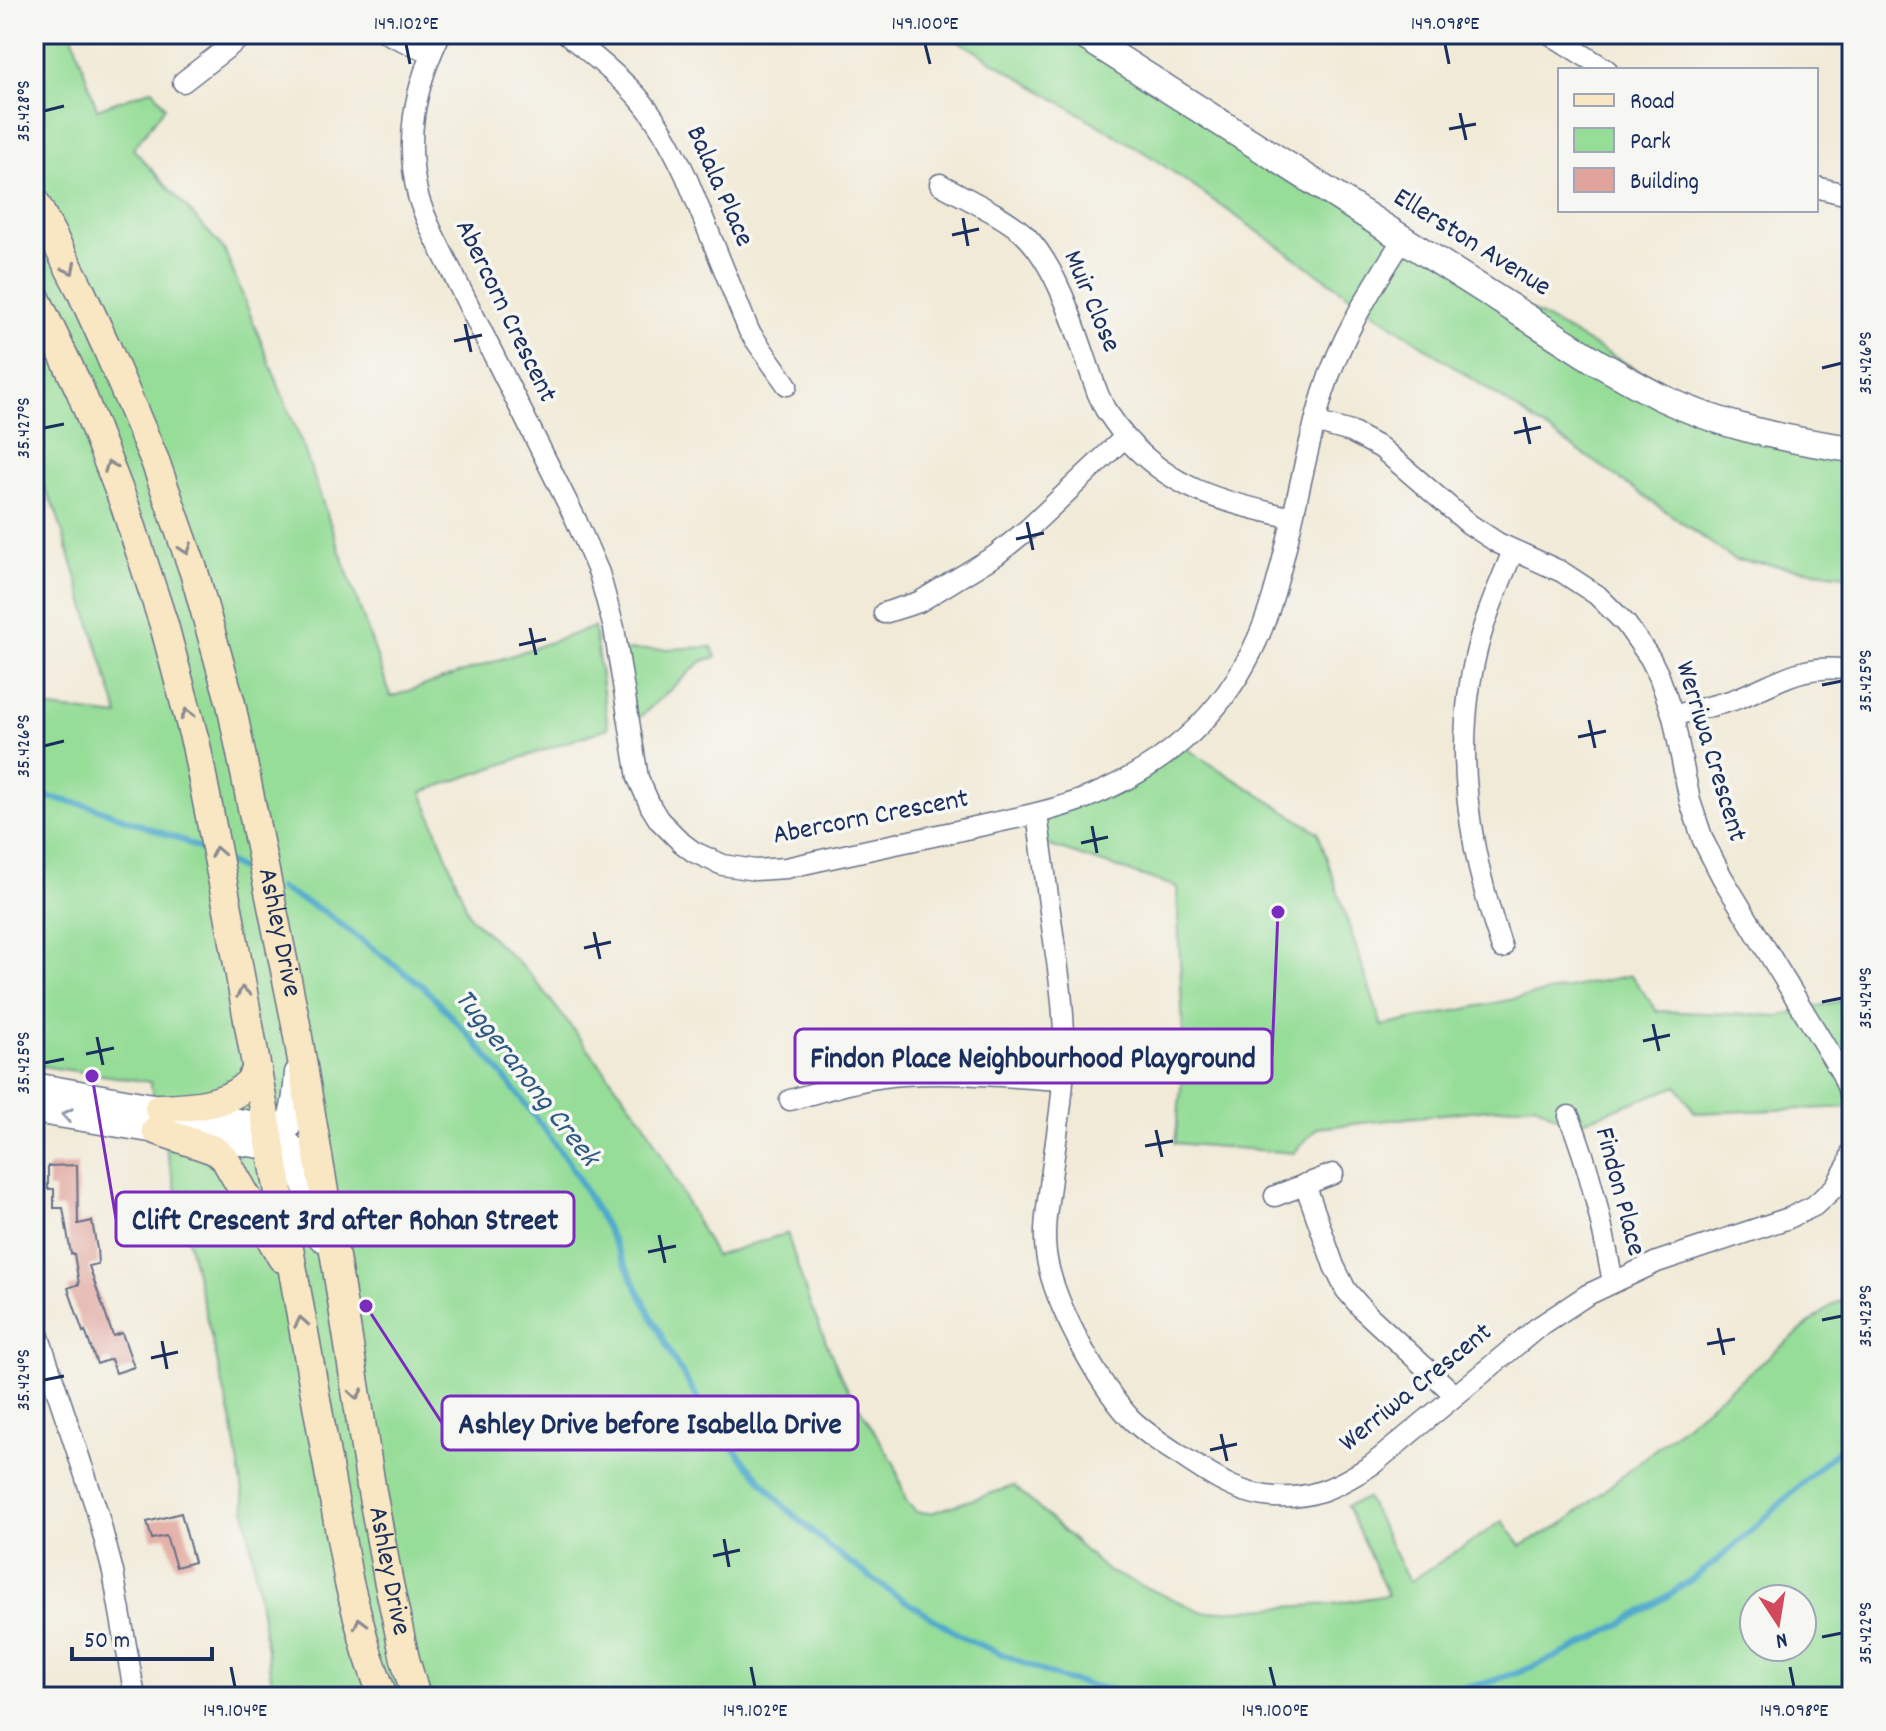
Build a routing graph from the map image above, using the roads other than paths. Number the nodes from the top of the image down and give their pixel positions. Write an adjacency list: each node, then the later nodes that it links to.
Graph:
1 (245, 34): 9 (street)
2 (388, 34): 7 (street)
3 (440, 34): 7 (street, Abercorn Crescent)
4 (567, 34): 16 (street, Balala Place)
5 (1081, 34): 14 (street, Ellerston Avenue)
6 (1550, 34): 8 (street)
7 (431, 53): 25 (street, Abercorn Crescent)
8 (1604, 68)
9 (183, 82)
10 (940, 184): 18 (street, Muir Close)
11 (1818, 188): 12 (street)
12 (1852, 196)
13 (34, 200): 27 (main road, Ashley Drive, one-way to 27)
14 (1403, 239): 17 (street, Abercorn Crescent); 19 (street, Ellerston Avenue)
15 (34, 294): 28 (main road, Ashley Drive, one-way to 15)
16 (787, 385)
17 (1315, 422): 20 (street, Abercorn Crescent); 21 (street, Werriwa Crescent)
18 (1125, 437): 20 (street, Muir Close); 22 (street)
19 (1852, 449)
20 (1292, 518): 25 (street, Abercorn Crescent)
21 (1513, 551): 24 (street, Werriwa Crescent); 26 (street)
22 (884, 613)
23 (1852, 670): 24 (street)
24 (1673, 716): 31 (street, Werriwa Crescent)
25 (1037, 814): 29 (street, Werriwa Crescent)
26 (1502, 948)
27 (300, 1052): 36 (street); 43 (main road, Ashley Drive)
28 (257, 1069): 35 (main road); 36 (main road, Ashley Drive)
29 (1063, 1080): 32 (street); 45 (street, Werriwa Crescent)
30 (34, 1086): 35 (street)
31 (1852, 1099)
32 (790, 1100)
33 (34, 1110): 35 (street, one-way to 33)
34 (1569, 1116): 42 (street, Findon Place)
35 (158, 1119): 36 (street); 41 (main road)
36 (272, 1137): 41 (main road, Ashley Drive); 43 (street)
37 (1852, 1151): 42 (street, Werriwa Crescent)
38 (1333, 1174): 39 (street)
39 (1305, 1184): 40 (street); 45 (street)
40 (1275, 1196)
41 (293, 1276): 47 (main road, Ashley Drive, one-way to 41)
42 (1613, 1282): 45 (street, Werriwa Crescent)
43 (342, 1299): 48 (main road, Ashley Drive, one-way to 48)
44 (34, 1322): 46 (street)
45 (1455, 1395)
46 (135, 1697)
47 (383, 1697)
48 (416, 1697)

